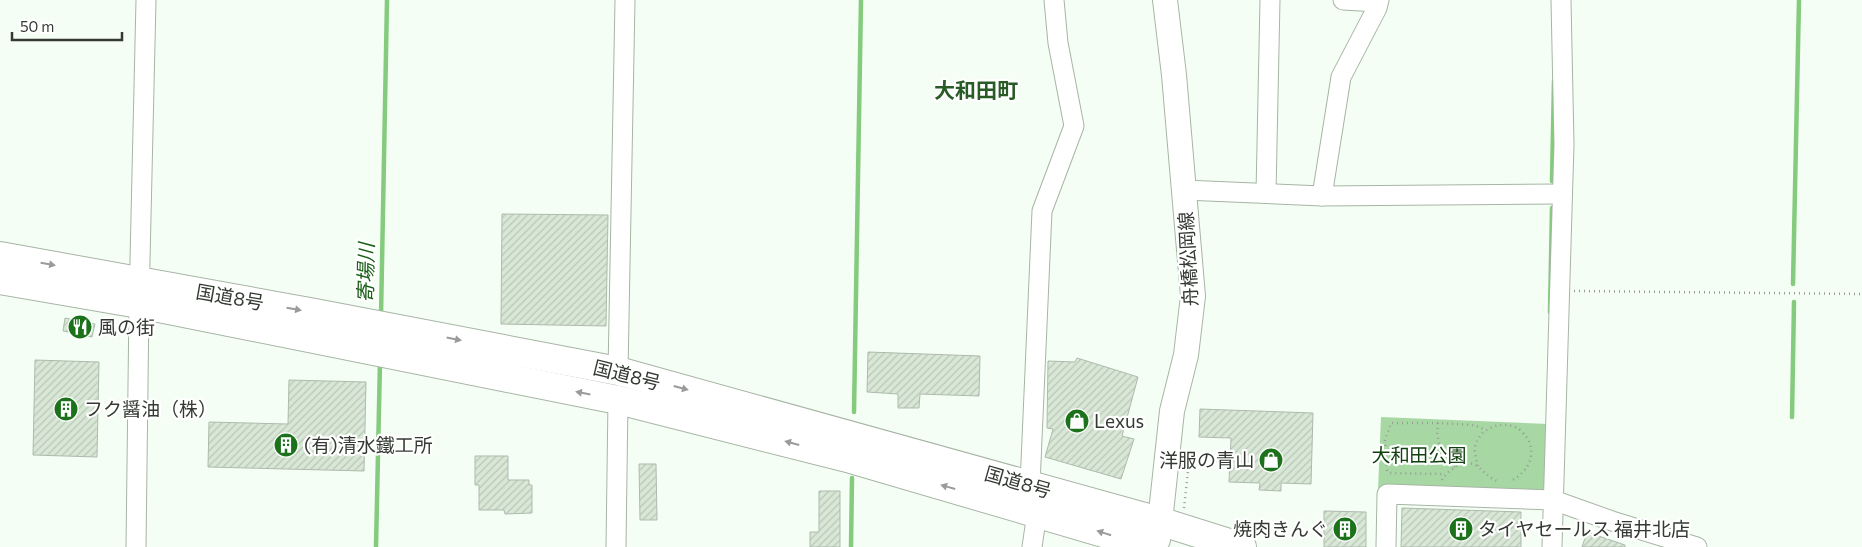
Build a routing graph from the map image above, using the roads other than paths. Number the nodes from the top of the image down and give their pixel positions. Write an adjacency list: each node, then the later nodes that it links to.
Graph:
1 (146, 0): 15 (street)
2 (625, 0): 16 (street)
3 (1054, 0): 18 (street)
4 (1165, 0): 9 (main road, 舟橋松岡線)
5 (1270, 0): 10 (street)
6 (1343, 0): 8 (street)
7 (1561, 0): 11 (street)
8 (1378, 1): 12 (street)
9 (1184, 190): 10 (street); 21 (main road, 舟橋松岡線)
10 (1266, 193): 12 (street)
11 (1562, 194): 12 (street); 19 (street)
12 (1322, 196)
13 (0, 256): 15 (highway, 国道8号, one-way to 15)
14 (0, 280): 15 (highway, 国道8号)
15 (140, 292): 16 (highway, 国道8号, one-way to 16); 17 (highway, 国道8号, one-way to 15); 22 (street)
16 (618, 371): 18 (highway, 国道8号, one-way to 18)
17 (618, 400): 20 (highway, 国道8号, one-way to 17); 23 (street)
18 (1030, 485): 21 (highway, 国道8号)
19 (1553, 500): 27 (street); 28 (street); 29 (street)
20 (1037, 513): 24 (street); 25 (highway, 国道8号, one-way to 20)
21 (1158, 534): 26 (highway, 国道8号)
22 (136, 547)
23 (616, 547)
24 (1032, 547)
25 (1151, 547)
26 (1242, 547)
27 (1386, 547)
28 (1552, 547)
29 (1696, 547)

